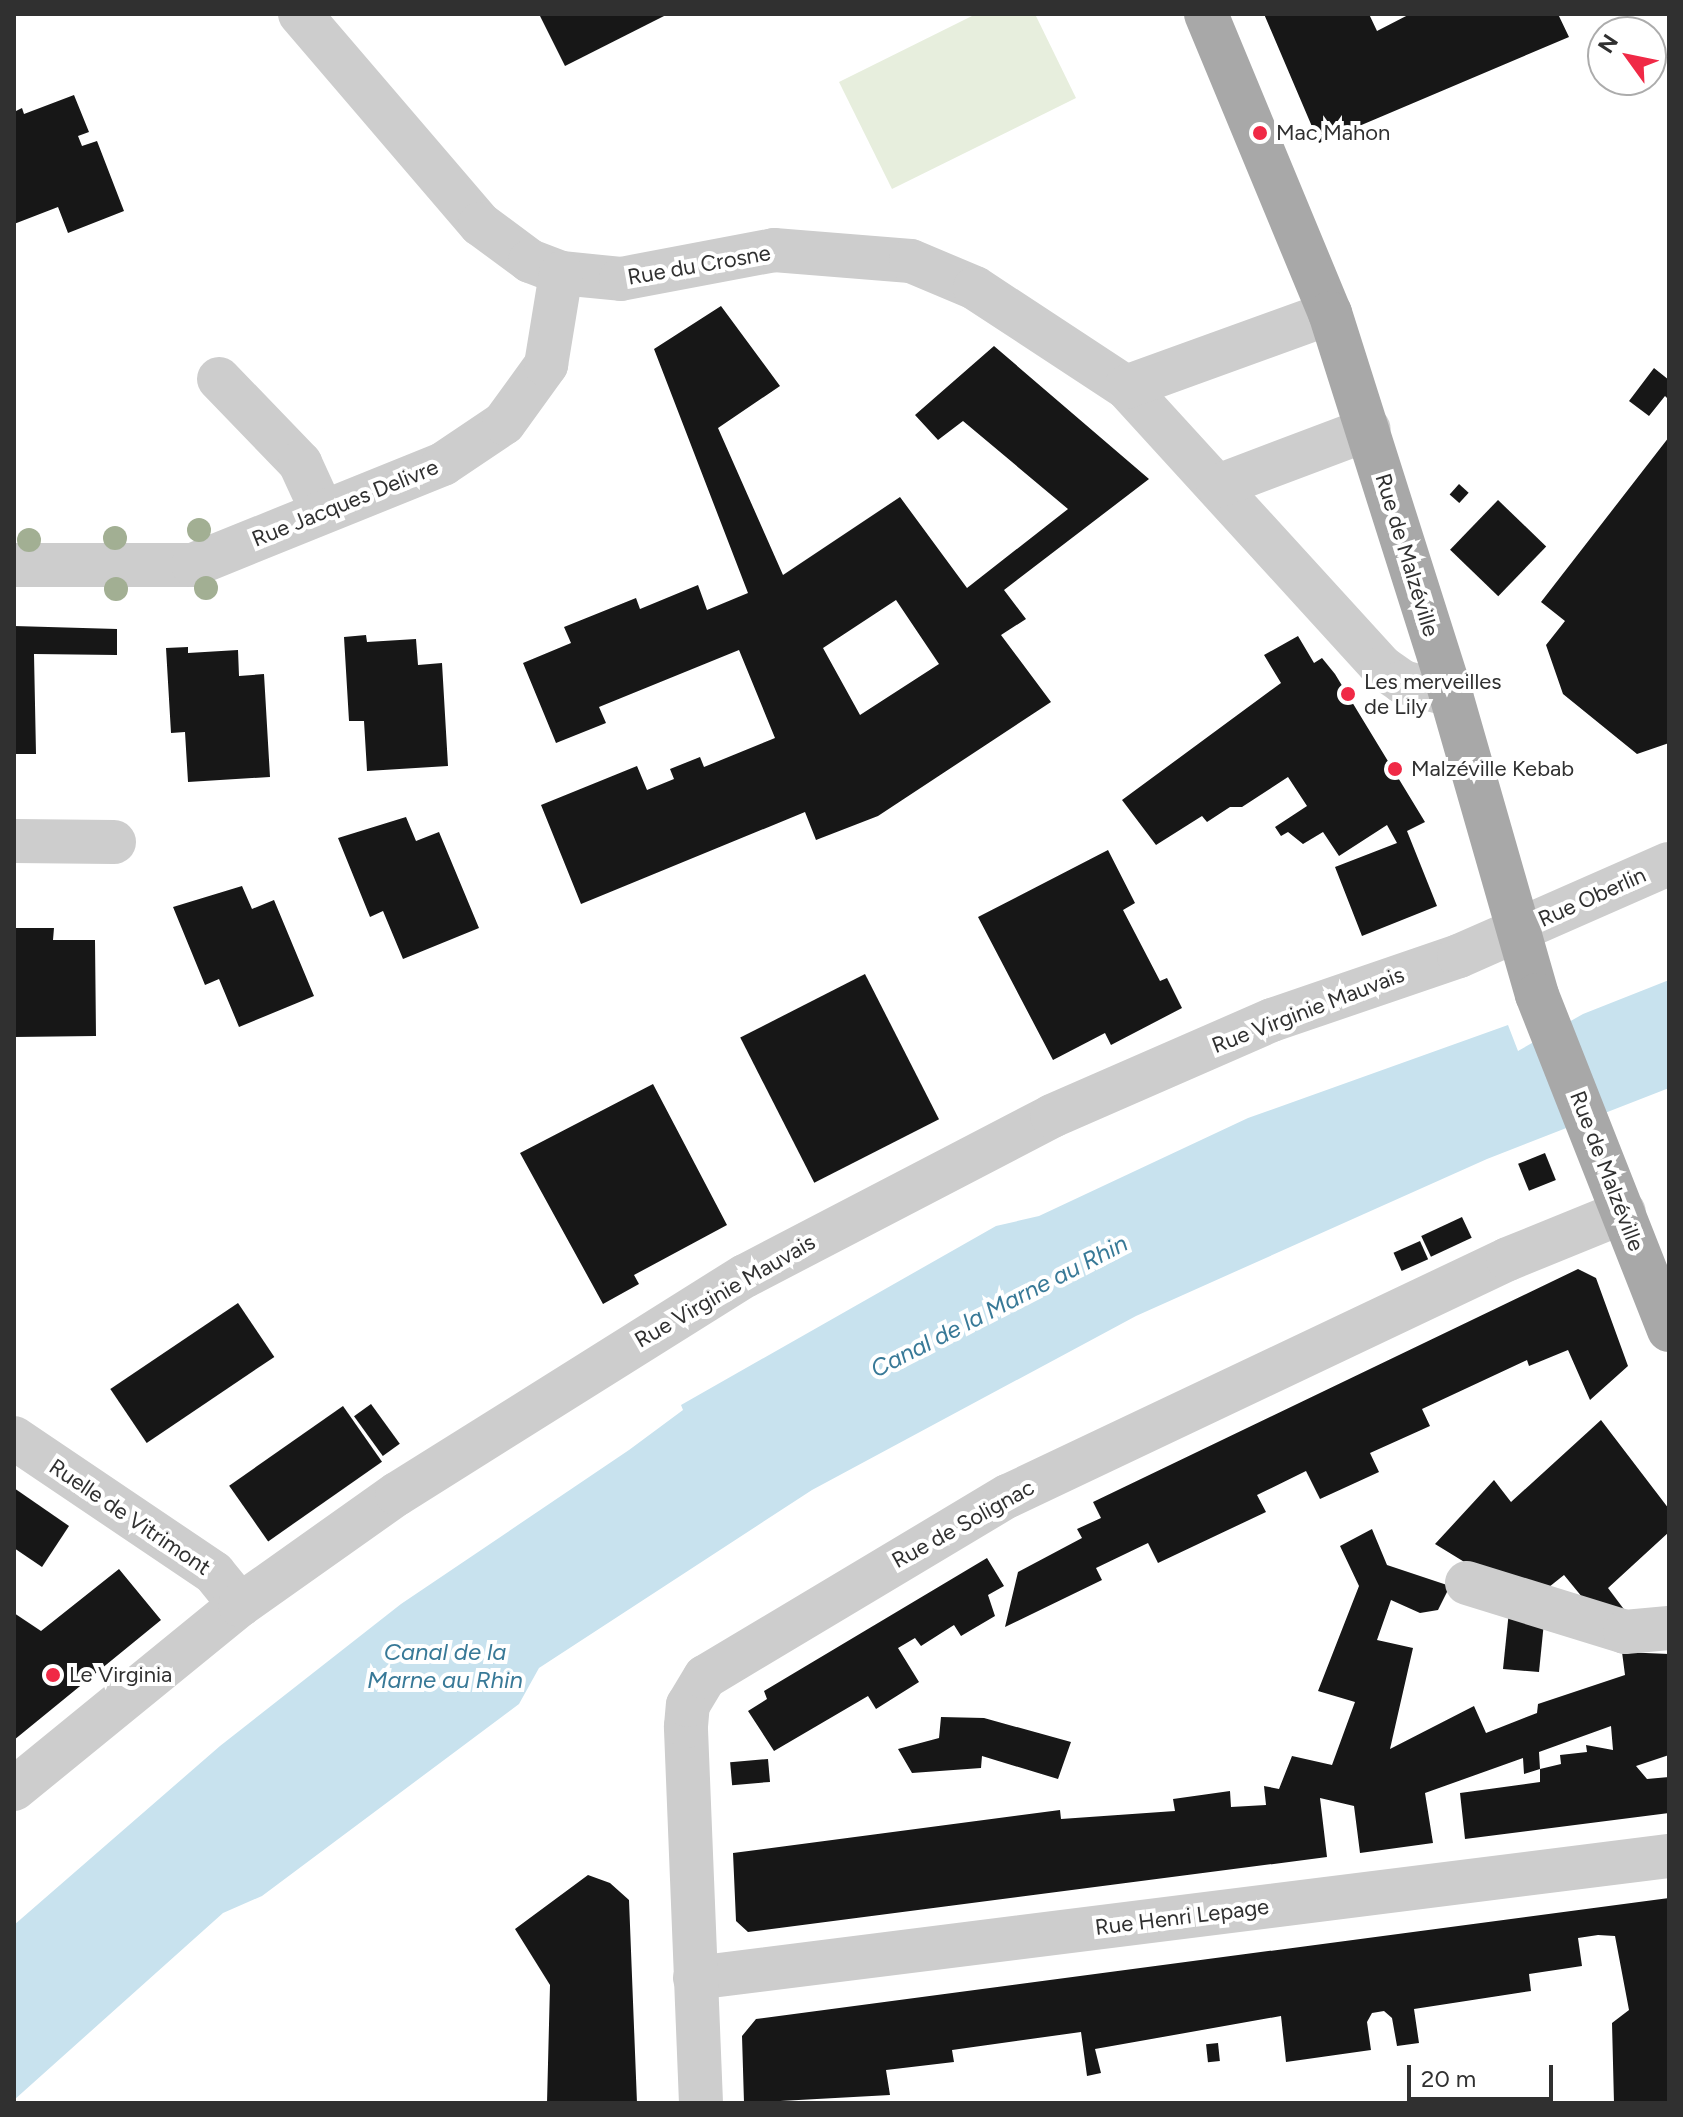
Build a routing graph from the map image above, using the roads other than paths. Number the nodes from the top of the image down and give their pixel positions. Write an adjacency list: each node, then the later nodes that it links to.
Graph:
1 (300, 14): 3 (street, Rue du Crosne)
2 (1206, 14): 4 (main road, Rue de Malzéville)
3 (561, 273): 6 (street, Rue du Crosne); 9 (street, Rue Jacques Delivre)
4 (1330, 313): 6 (street); 7 (main road, Rue de Malzéville)
5 (219, 379): 9 (street)
6 (1126, 387): 8 (street, Rue du Crosne)
7 (1369, 429): 8 (street); 11 (main road, Rue de Malzéville)
8 (1218, 486): 11 (street, Rue du Crosne)
9 (322, 511): 10 (street, Rue Jacques Delivre)
10 (14, 565)
11 (1451, 695): 15 (main road, Rue de Malzéville)
12 (14, 841): 13 (street)
13 (114, 842)
14 (1669, 864): 15 (street, Rue Oberlin)
15 (1516, 931): 16 (main road, Rue de Malzéville); 20 (street, Rue Virginie Mauvais)
16 (1624, 1212): 17 (main road, Rue de Malzéville); 24 (street, Rue de Solignac)
17 (1669, 1330)
18 (14, 1438): 20 (street, Ruelle de Vitrimont)
19 (1467, 1583): 21 (street)
20 (240, 1605): 22 (street, Rue Virginie Mauvais)
21 (1669, 1628)
22 (14, 1789)
23 (1669, 1856): 24 (street, Rue Henri Lepage)
24 (695, 1978): 25 (street, Rue de Solignac)
25 (701, 2103)

